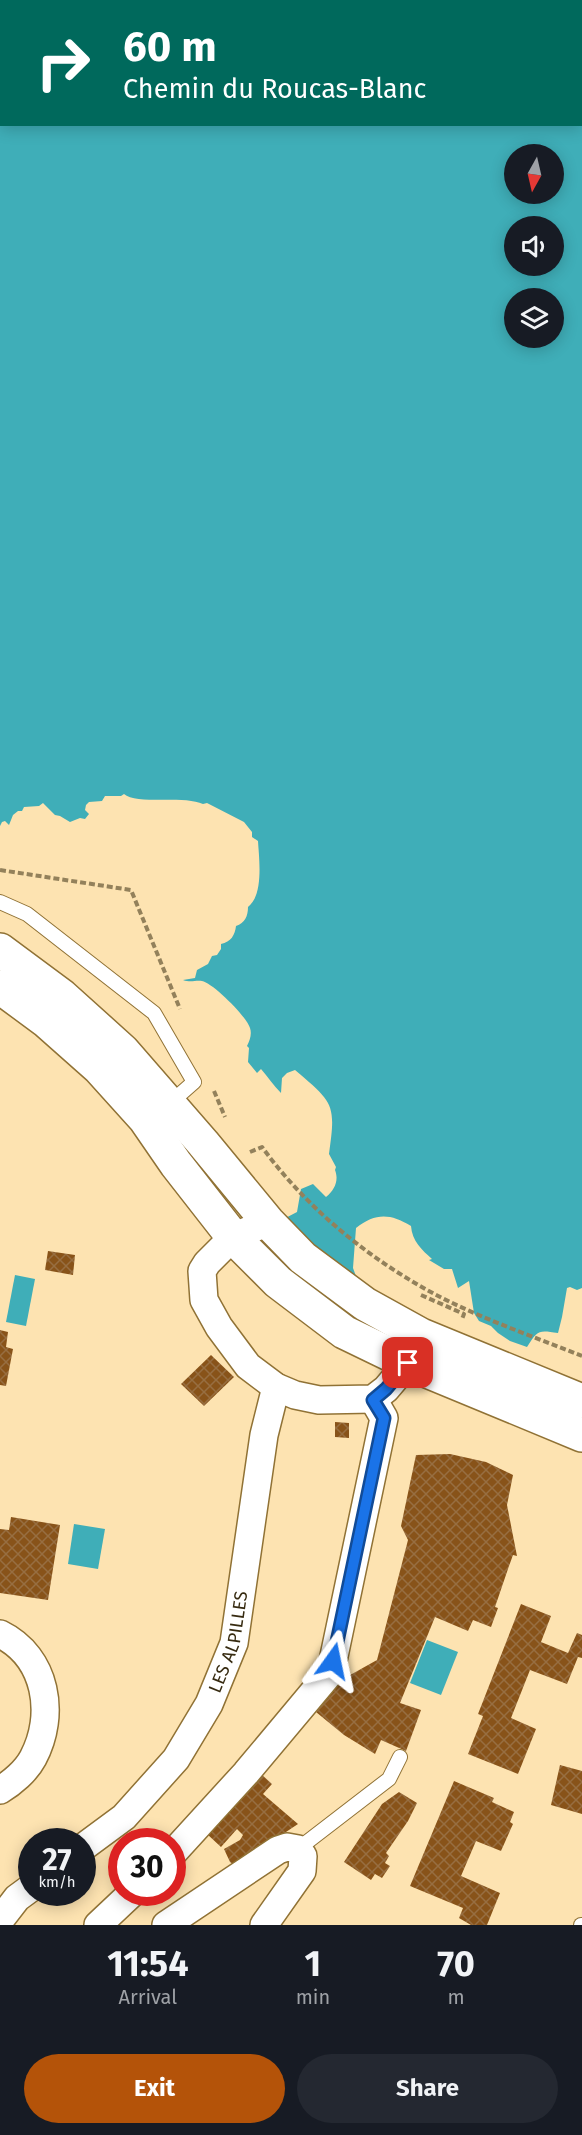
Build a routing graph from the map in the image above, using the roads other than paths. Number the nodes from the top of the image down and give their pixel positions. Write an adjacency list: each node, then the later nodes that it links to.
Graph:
1 (0, 902): 4 (lane)
2 (0, 950): 4 (main road)
3 (0, 987): 6 (main road)
4 (170, 1104): 5 (main road)
5 (263, 1215): 6 (street); 7 (main road)
6 (233, 1237): 7 (main road); 8 (street)
7 (414, 1349): 9 (street); 10 (main road); 11 (main road)
8 (276, 1387): 9 (street); 15 (street, LES ALPILLES)
9 (373, 1400): 16 (street)
10 (582, 1401)
11 (582, 1435)
12 (0, 1634): 14 (street)
13 (400, 1757): 17 (lane)
14 (0, 1790)
15 (96, 1838)
16 (186, 1839)
17 (298, 1849): 22 (street); 23 (street)
18 (18, 1897): 20 (street)
19 (118, 1906): 21 (street)
20 (0, 1920)
21 (98, 1925)
22 (166, 1925)
23 (264, 1925)

